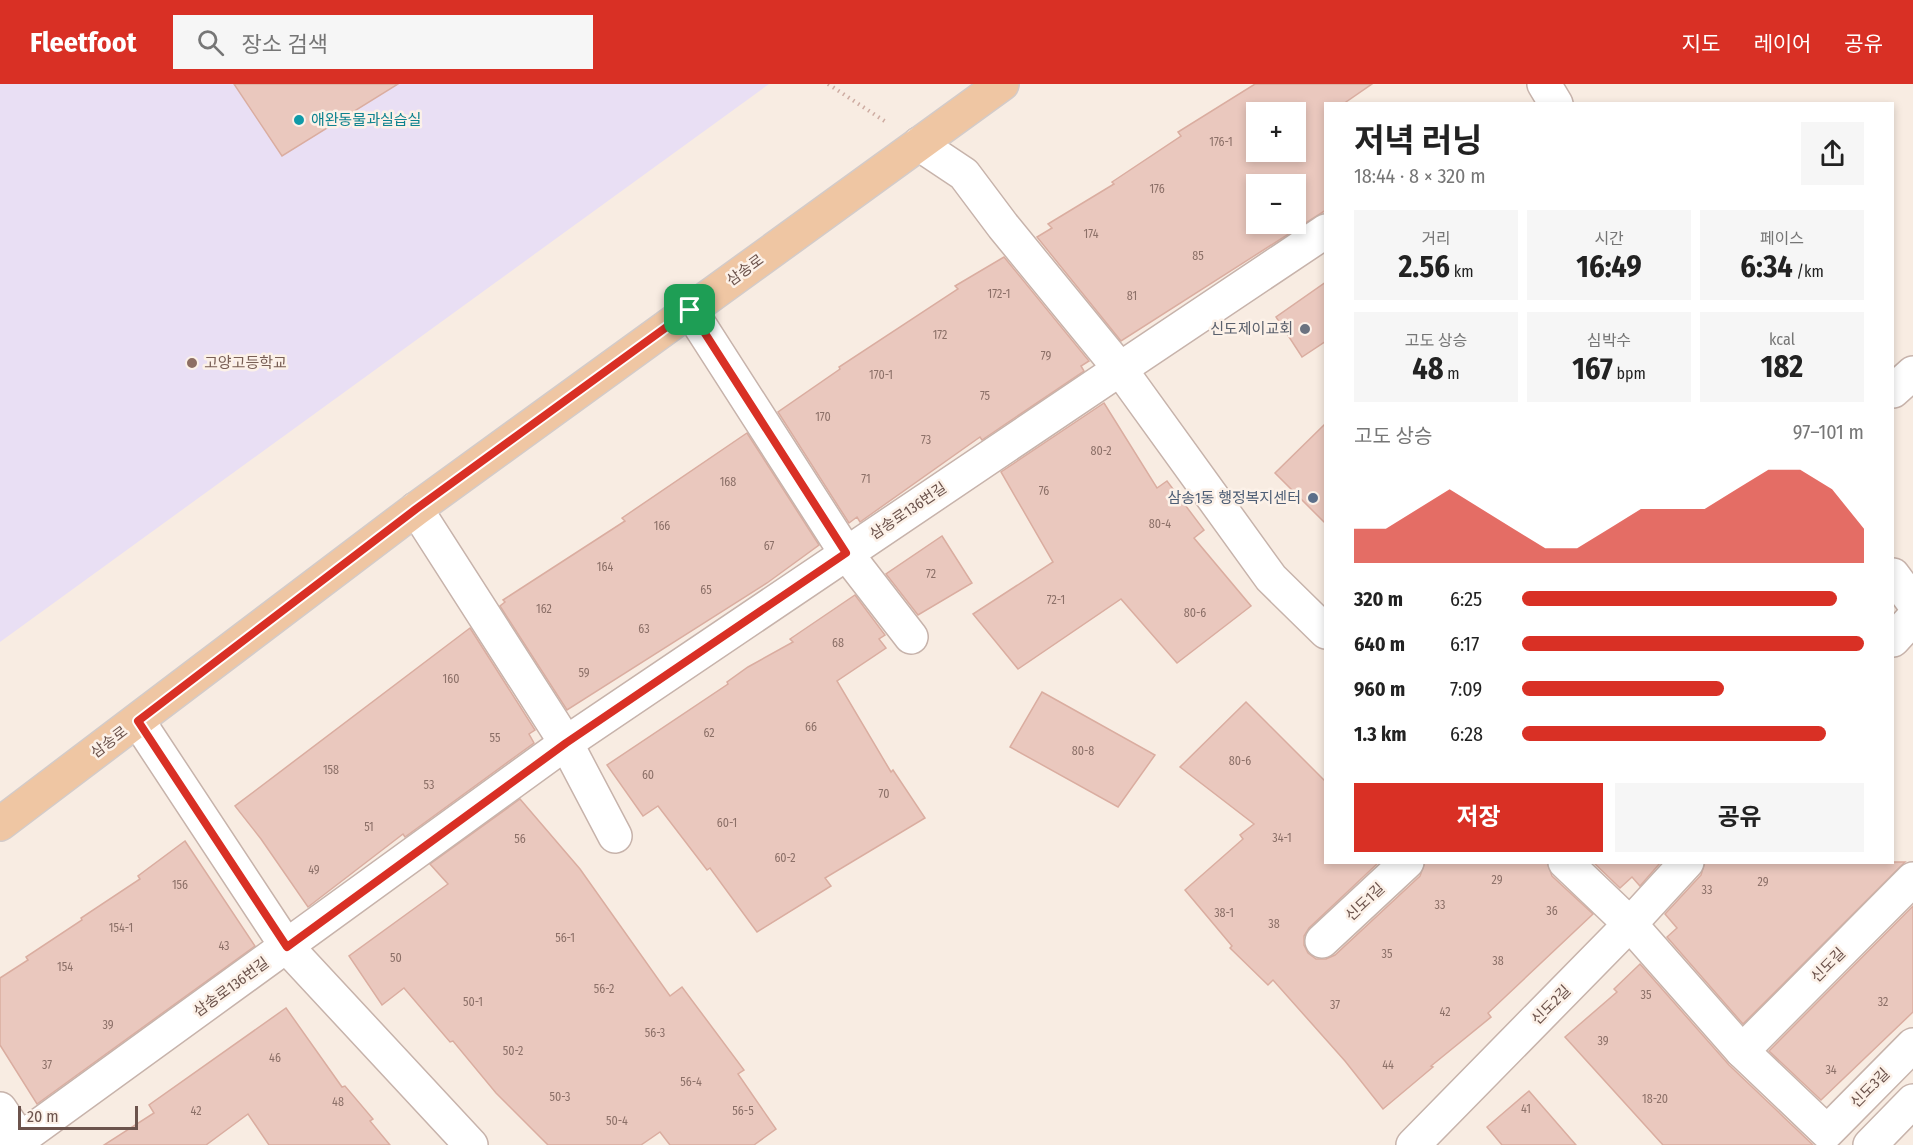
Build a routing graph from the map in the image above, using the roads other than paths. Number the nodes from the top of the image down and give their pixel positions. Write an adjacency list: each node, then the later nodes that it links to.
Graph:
1 (1002, 84): 4 (main road, 삼송로)
2 (1544, 84): 3 (street)
3 (1555, 102)
4 (919, 144): 6 (main road, 삼송로); 7 (street)
5 (1324, 232): 7 (street, 삼송로136번길)
6 (690, 310): 10 (main road, 삼송로); 11 (street)
7 (1120, 369): 11 (street, 삼송로136번길); 15 (street)
8 (1913, 372): 9 (street)
9 (1894, 390)
10 (416, 509): 18 (main road, 삼송로); 19 (street)
11 (846, 553): 16 (street); 19 (street, 삼송로136번길)
12 (1894, 576): 13 (street)
13 (1913, 602)
14 (1913, 618): 17 (street)
15 (1324, 630)
16 (911, 637)
17 (1894, 639)
18 (138, 721): 20 (main road, 삼송로); 28 (street)
19 (566, 743): 21 (street); 28 (street, 삼송로136번길)
20 (0, 824)
21 (615, 836)
22 (1405, 864): 27 (street, 신도1길)
23 (1567, 864): 26 (street)
24 (1685, 864): 26 (street, 신도2길)
25 (1913, 879): 30 (street, 신도길)
26 (1630, 924): 30 (street); 35 (street, 신도2길)
27 (1322, 941)
28 (287, 947): 33 (street, 삼송로136번길); 34 (street)
29 (1913, 1045): 30 (street, 신도3길)
30 (1742, 1051)
31 (1913, 1101): 36 (street)
32 (0, 1109): 33 (street)
33 (16, 1142)
34 (471, 1145)
35 (1413, 1145)
36 (1870, 1145)

